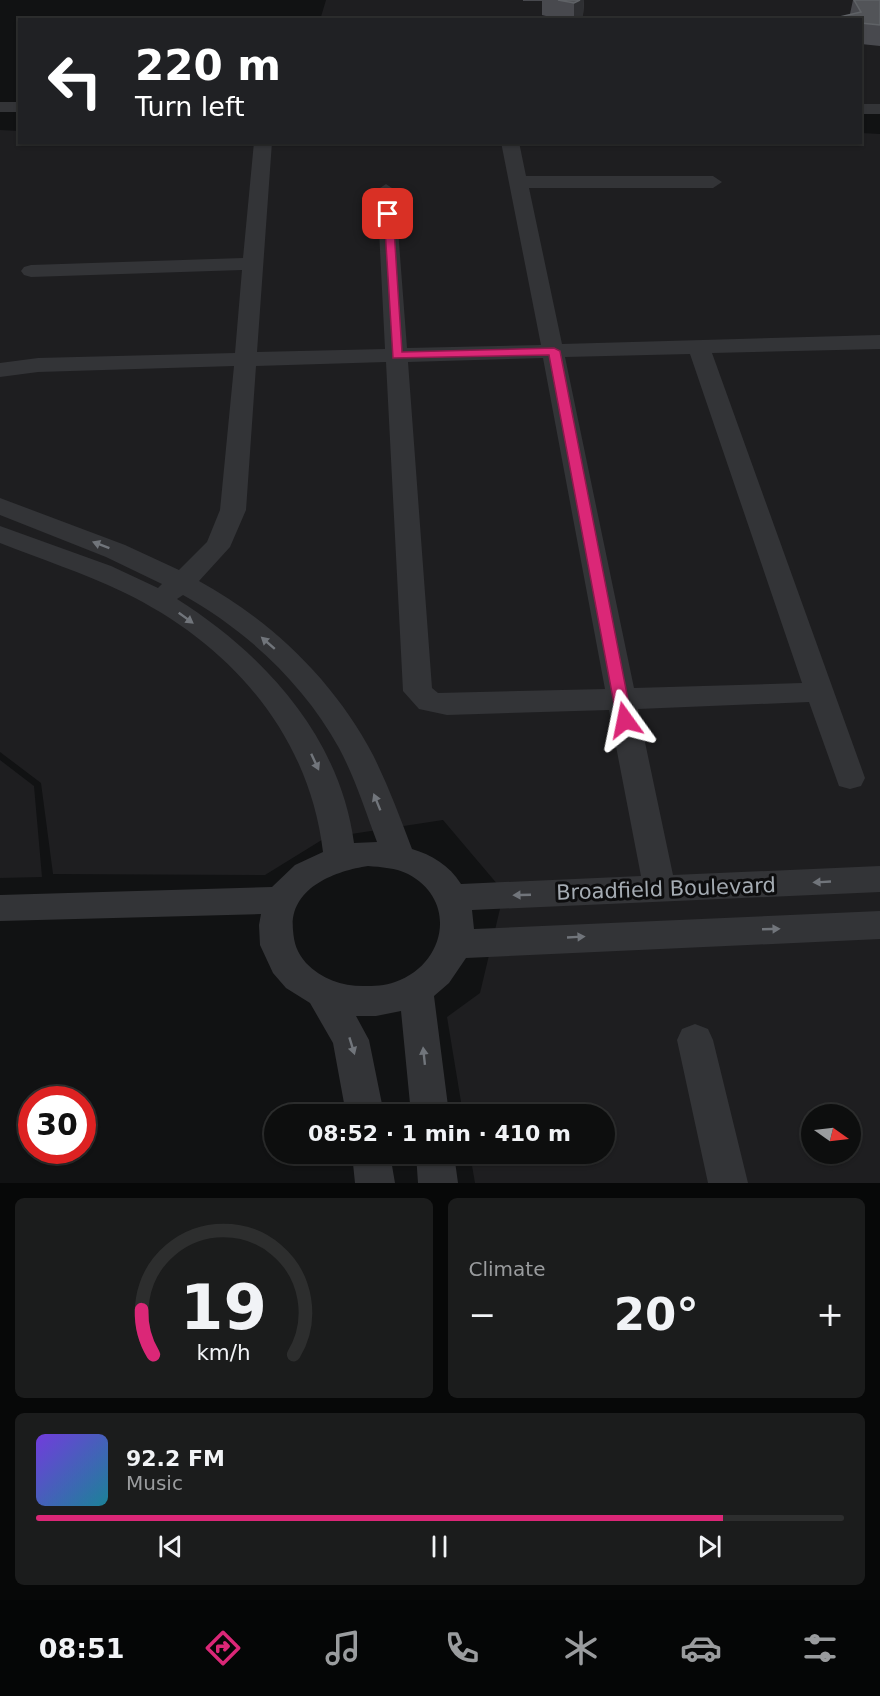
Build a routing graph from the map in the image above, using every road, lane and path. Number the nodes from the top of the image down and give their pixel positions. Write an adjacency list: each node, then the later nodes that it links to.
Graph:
1 (0, 107): 2 (street)
2 (18, 107)
3 (862, 109): 4 (street)
4 (880, 109)
5 (262, 144): 10 (street)
6 (510, 144): 7 (street)
7 (518, 182): 8 (street); 14 (street)
8 (713, 182)
9 (386, 190): 15 (street)
10 (253, 264): 11 (street); 16 (street)
11 (30, 271)
12 (880, 342): 13 (street)
13 (699, 347): 14 (street); 22 (street)
14 (554, 351): 15 (street); 23 (street)
15 (397, 356): 16 (street); 23 (street)
16 (244, 360): 17 (street); 20 (street)
17 (0, 370)
18 (0, 506): 20 (street, one-way to 18)
19 (0, 534): 21 (street)
20 (182, 582): 21 (street); 26 (street, one-way to 20)
21 (159, 600): 25 (street, one-way to 25)
22 (820, 692): 23 (street); 24 (street)
23 (620, 699): 28 (street)
24 (850, 778)
25 (339, 857): 26 (street); 30 (street)
26 (399, 857): 29 (street)
27 (880, 879): 28 (street, Broadfield Boulevard, one-way to 28)
28 (660, 890): 29 (street, Broadfield Boulevard, one-way to 29)
29 (451, 898): 33 (street)
30 (281, 900): 31 (street); 35 (street)
31 (0, 908)
32 (880, 925): 33 (street, one-way to 32)
33 (455, 944): 34 (street)
34 (416, 989): 35 (street); 38 (street, one-way to 34)
35 (324, 995): 37 (street, one-way to 37)
36 (695, 1040): 43 (street)
37 (363, 1104)
38 (429, 1104)
39 (372, 1164): 41 (street)
40 (436, 1164): 42 (street)
41 (375, 1183)
42 (438, 1183)
43 (728, 1183)

